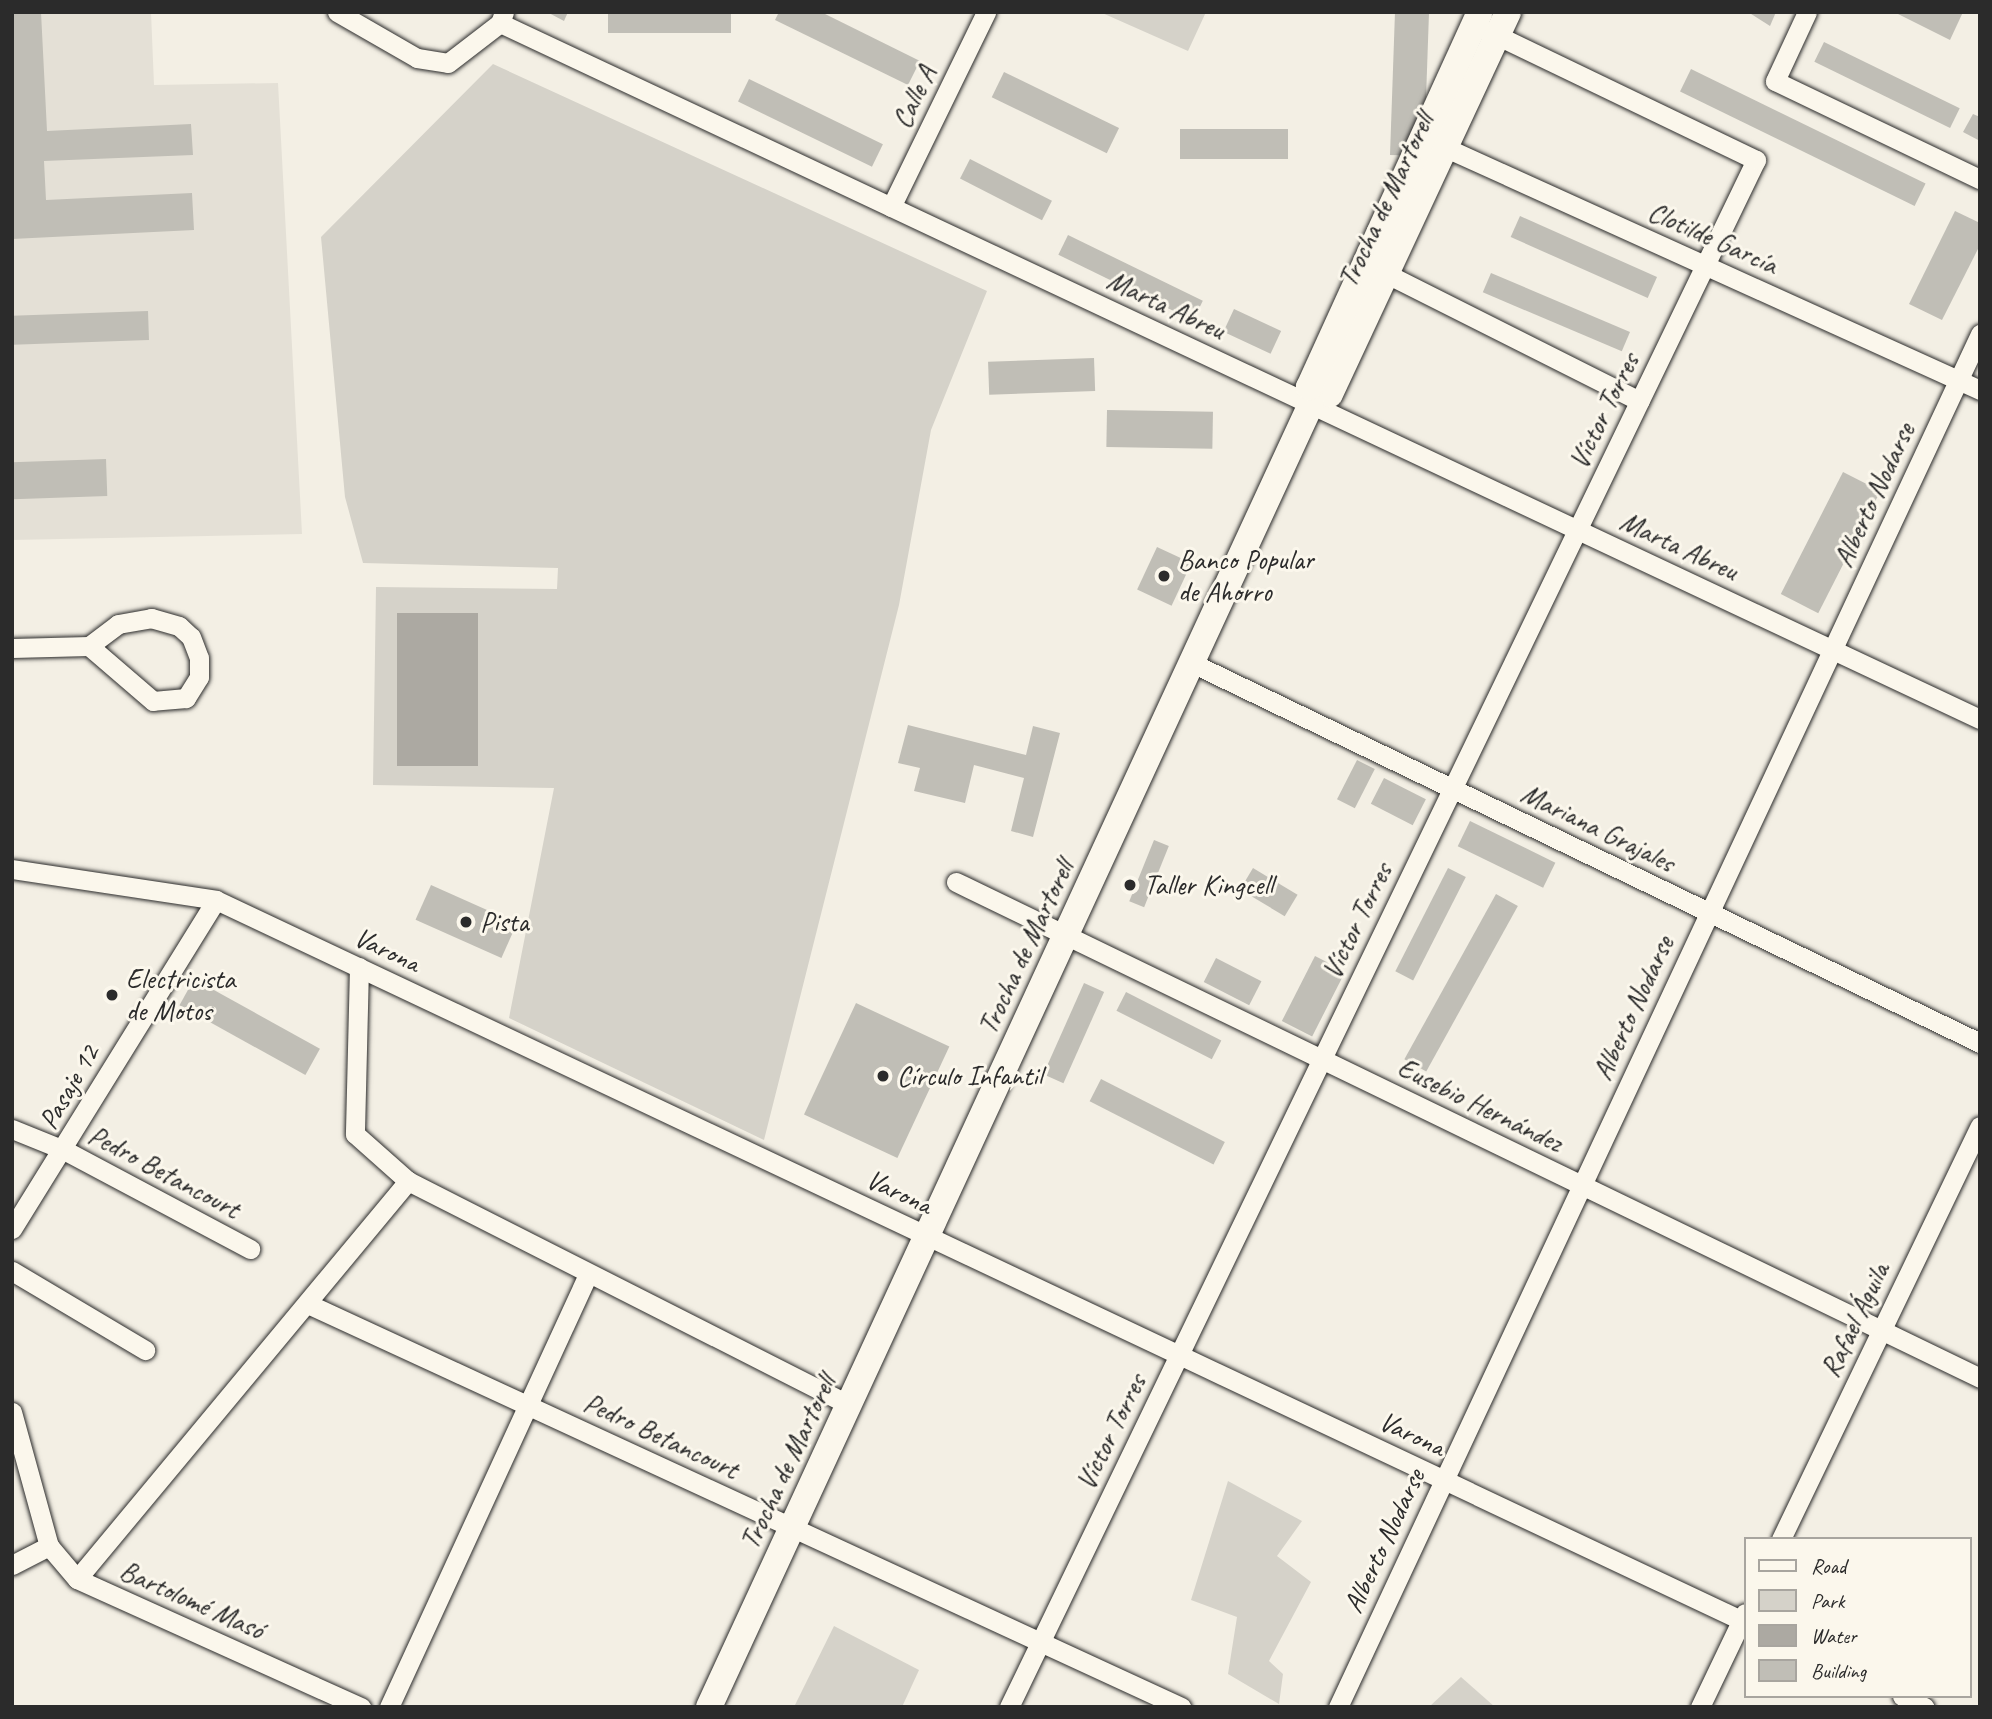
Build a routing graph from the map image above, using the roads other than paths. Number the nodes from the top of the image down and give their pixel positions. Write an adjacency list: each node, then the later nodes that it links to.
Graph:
1 (337, 12): 4 (street, Marta Abreu)
2 (986, 12): 8 (street, Calle A)
3 (1807, 12): 7 (street)
4 (502, 18): 8 (street, Marta Abreu)
5 (1490, 21): 6 (street, Trocha de Martorell); 9 (street, Víctor Torres)
6 (1434, 143): 9 (street, Clotilde García); 10 (street, Trocha de Martorell)
7 (1980, 179)
8 (891, 207): 15 (street, Marta Abreu)
9 (1705, 265): 12 (street, Clotilde García); 14 (street, Víctor Torres)
10 (1375, 269): 14 (street); 15 (street, Trocha de Martorell)
11 (1980, 334): 12 (street, Alberto Nodarse)
12 (1958, 380): 13 (street, Clotilde García); 19 (street, Alberto Nodarse)
13 (1980, 390)
14 (1639, 401): 16 (street, Víctor Torres)
15 (1311, 404): 16 (street, Marta Abreu); 20 (street, Trocha de Martorell)
16 (1577, 529): 19 (street, Marta Abreu); 22 (street, Víctor Torres)
17 (89, 646): 17 (street); 18 (street)
18 (12, 648)
19 (1832, 649): 21 (street, Marta Abreu); 26 (street, Alberto Nodarse)
20 (1192, 663): 22 (street, Mariana Grajales); 27 (street, Trocha de Martorell)
21 (1980, 719)
22 (1452, 788): 26 (street, Mariana Grajales); 30 (street, Víctor Torres)
23 (12, 869): 25 (street, Varona)
24 (956, 882): 27 (street, Eusebio Hernández)
25 (216, 900): 28 (street, Varona); 33 (street, Pasaje 12)
26 (1709, 912): 29 (street, Mariana Grajales); 35 (street, Alberto Nodarse)
27 (1066, 935): 30 (street, Eusebio Hernández); 37 (street, Trocha de Martorell)
28 (359, 967): 34 (street); 37 (street, Varona)
29 (1980, 1042)
30 (1322, 1059): 35 (street, Eusebio Hernández); 44 (street, Víctor Torres)
31 (1980, 1126): 42 (street, Rafael Águila)
32 (12, 1129): 33 (street, Pedro Betancourt)
33 (65, 1150): 36 (street, Pasaje 12); 38 (street, Pedro Betancourt)
34 (408, 1181): 40 (street); 41 (street)
35 (1581, 1185): 42 (street, Eusebio Hernández); 49 (street, Alberto Nodarse)
36 (12, 1230)
37 (927, 1236): 44 (street, Varona); 47 (street, Trocha de Martorell)
38 (250, 1249)
39 (12, 1271): 43 (street)
40 (588, 1275): 46 (street); 47 (street)
41 (308, 1304): 46 (street, Pedro Betancourt); 54 (street)
42 (1881, 1330): 45 (street, Eusebio Hernández); 51 (street, Rafael Águila)
43 (145, 1350)
44 (1179, 1355): 49 (street, Varona); 56 (street, Víctor Torres)
45 (1980, 1378)
46 (528, 1405): 50 (street, Pedro Betancourt); 59 (street)
47 (849, 1405): 50 (street, Trocha de Martorell)
48 (12, 1412): 52 (street)
49 (1444, 1480): 55 (street, Varona); 63 (street, Alberto Nodarse)
50 (792, 1527): 56 (street, Pedro Betancourt); 60 (street, Trocha de Martorell)
51 (1782, 1537)
52 (49, 1546): 53 (street); 54 (street, Bartolomé Masó)
53 (12, 1565)
54 (77, 1579): 58 (street, Bartolomé Masó)
55 (1744, 1619): 64 (street)
56 (1040, 1642): 61 (street, Víctor Torres); 62 (street, Pedro Betancourt)
57 (1906, 1698): 65 (street)
58 (361, 1707)
59 (389, 1707)
60 (709, 1707)
61 (1009, 1707)
62 (1181, 1707)
63 (1338, 1707)
64 (1700, 1707)
65 (1925, 1707)

